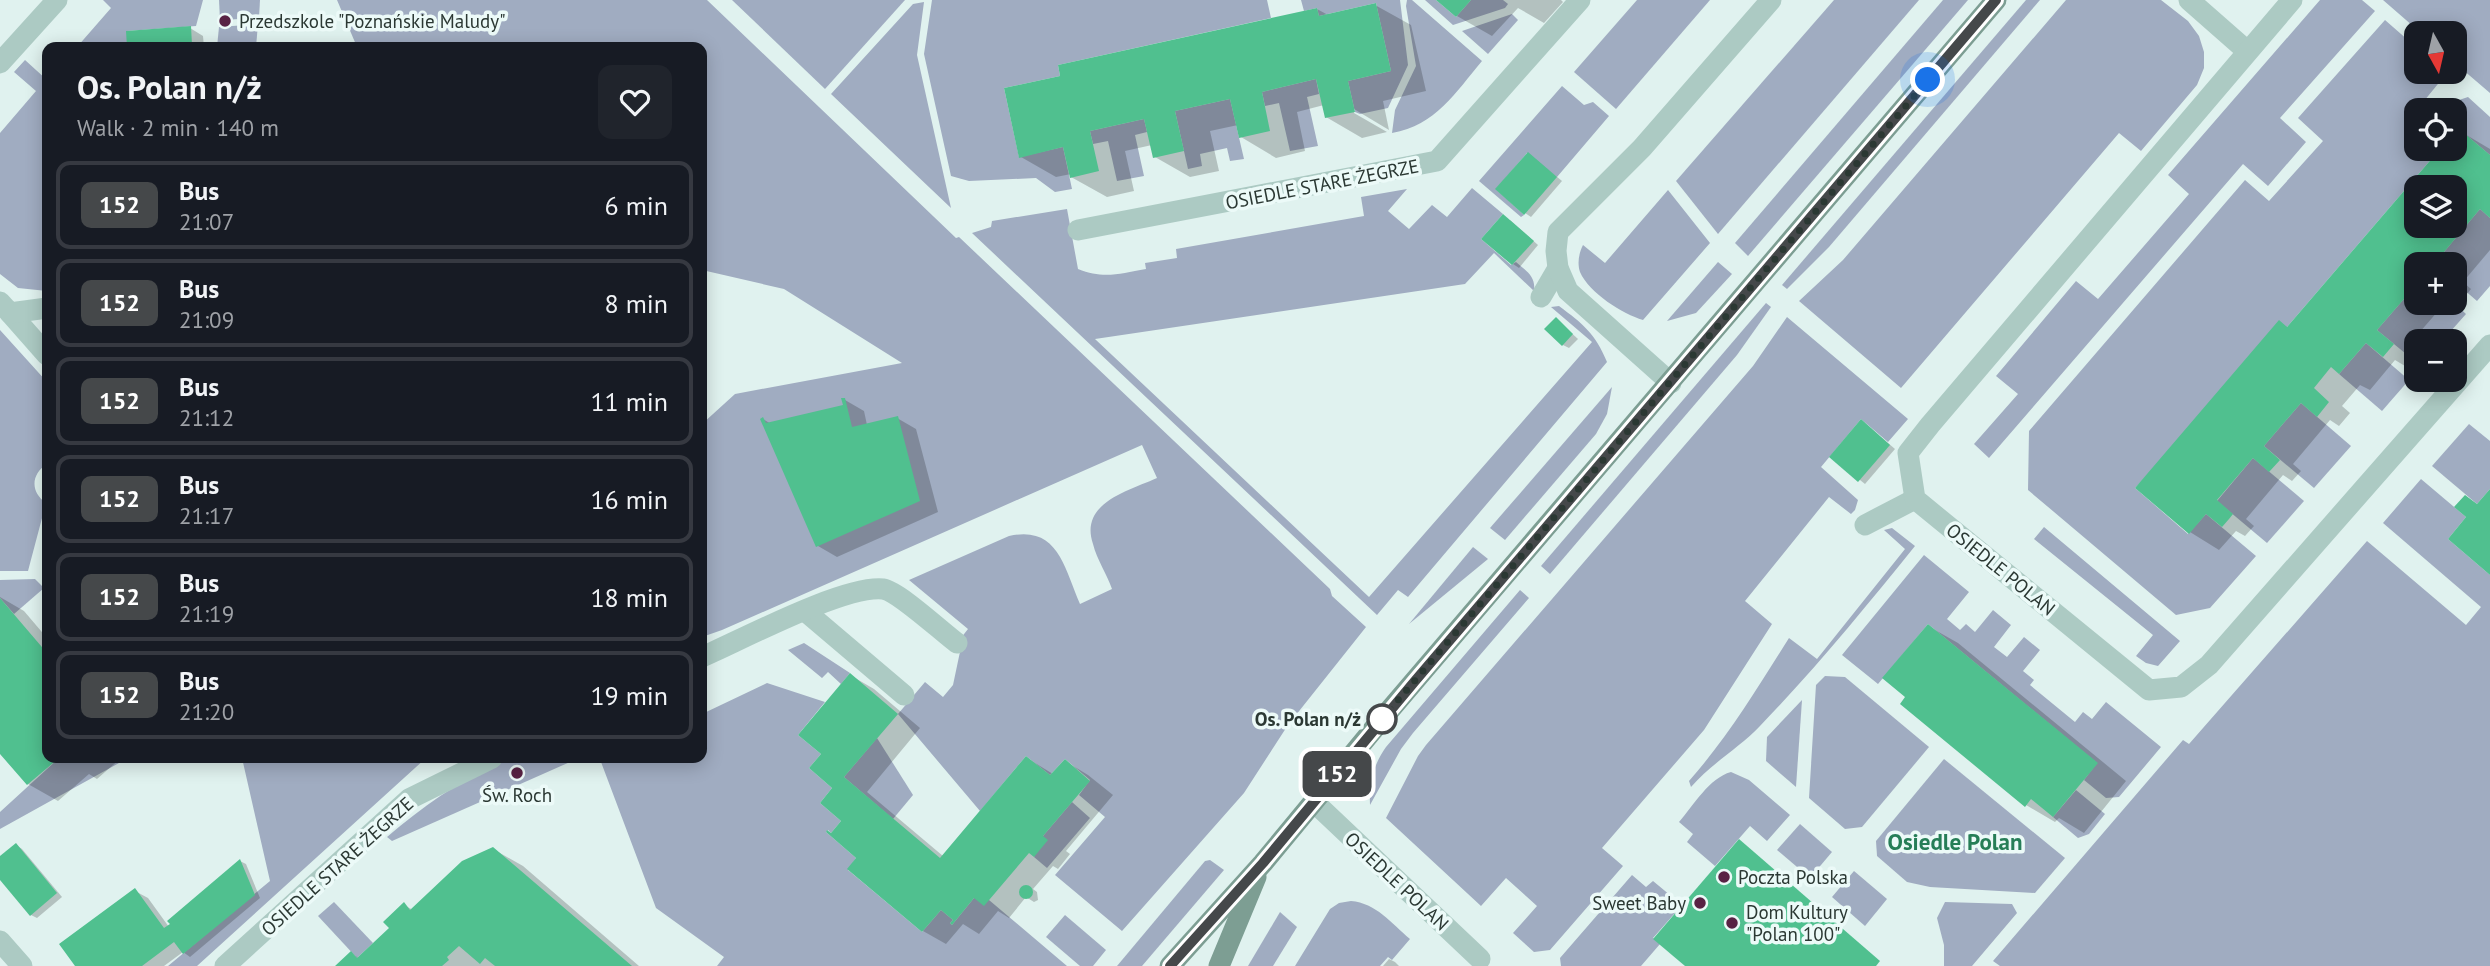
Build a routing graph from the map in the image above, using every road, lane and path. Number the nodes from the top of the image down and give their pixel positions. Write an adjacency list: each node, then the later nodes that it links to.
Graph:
1 (57, 0): 8 (street)
2 (1580, 0): 9 (street, OSIEDLE STARE ŻEGRZE)
3 (1772, 0): 10 (street)
4 (1996, 0): 16 (street)
5 (2189, 0): 7 (street)
6 (2292, 0): 7 (street)
7 (2247, 51): 17 (street)
8 (0, 63)
9 (1078, 230)
10 (1558, 268): 11 (street); 16 (street)
11 (1541, 297)
12 (5, 308): 13 (street); 15 (street)
13 (42, 308)
14 (2490, 345): 17 (street, OSIEDLE POLAN)
15 (42, 349)
16 (1671, 383): 24 (street)
17 (1915, 499): 18 (street)
18 (1865, 526)
19 (805, 611): 20 (street); 21 (street); 22 (street)
20 (957, 643)
21 (707, 655)
22 (904, 695)
23 (482, 763): 29 (street, OSIEDLE STARE ŻEGRZE)
24 (1314, 802): 25 (street); 27 (street, OSIEDLE POLAN)
25 (1263, 863): 30 (street); 31 (street)
26 (0, 941): 28 (street)
27 (1481, 964)
28 (22, 966)
29 (225, 966)
30 (1170, 966)
31 (1219, 966)

